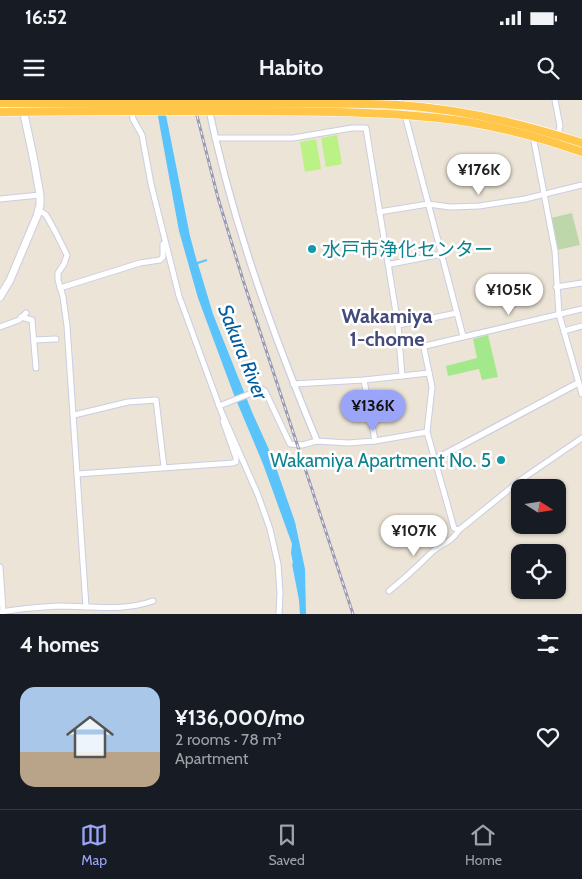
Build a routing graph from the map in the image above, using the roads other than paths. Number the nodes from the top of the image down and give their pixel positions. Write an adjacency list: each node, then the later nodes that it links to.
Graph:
1 (208, 100): 13 (street)
2 (555, 100): 12 (street)
3 (21, 101): 4 (highway); 6 (highway); 9 (main road)
4 (0, 103)
5 (400, 103): 7 (highway); 10 (street); 12 (highway)
6 (126, 105): 7 (highway, bridge); 9 (highway); 23 (street)
7 (217, 108): 10 (highway)
8 (0, 112): 9 (highway)
9 (23, 112): 17 (main road)
10 (405, 116): 11 (highway); 20 (street)
11 (533, 136): 15 (highway); 18 (street)
12 (558, 136): 14 (highway)
13 (215, 138): 22 (street); 45 (street)
14 (582, 144)
15 (582, 152)
16 (582, 185): 18 (street)
17 (40, 195): 19 (street); 21 (main road)
18 (543, 195): 20 (street); 27 (street)
19 (0, 199)
20 (428, 204): 22 (street); 24 (street)
21 (39, 210): 28 (street); 29 (main road)
22 (379, 212): 33 (street)
23 (163, 236): 28 (street); 47 (street)
24 (442, 254): 25 (street); 31 (street)
25 (390, 264)
26 (582, 283): 27 (street)
27 (556, 287): 32 (street)
28 (60, 288): 48 (street)
29 (0, 297)
30 (582, 309): 32 (street)
31 (457, 313): 33 (street); 37 (street)
32 (559, 314): 36 (street); 37 (street)
33 (398, 326): 42 (street)
34 (582, 326): 36 (street)
35 (0, 327): 39 (street)
36 (564, 331): 43 (street)
37 (463, 336): 41 (street)
38 (56, 339): 39 (street)
39 (34, 340): 40 (street)
40 (36, 368)
41 (429, 373): 42 (street); 49 (street)
42 (402, 376): 44 (street)
43 (579, 379): 46 (street); 53 (street)
44 (364, 380): 45 (street); 52 (street)
45 (293, 384): 51 (street)
46 (582, 394)
47 (221, 407): 51 (street); 54 (street); 64 (street)
48 (74, 415): 54 (street); 55 (street)
49 (427, 432): 52 (street); 53 (street)
50 (582, 438): 56 (street)
51 (317, 441): 52 (street)
52 (375, 441)
53 (434, 460): 56 (street)
54 (164, 468): 55 (street)
55 (77, 474): 60 (street)
56 (459, 530): 58 (street)
57 (0, 567): 62 (street)
58 (389, 591)
59 (153, 601): 61 (street)
60 (86, 607): 61 (street); 62 (street)
61 (130, 608): 63 (street)
62 (1, 612)
63 (131, 614)
64 (279, 614)

